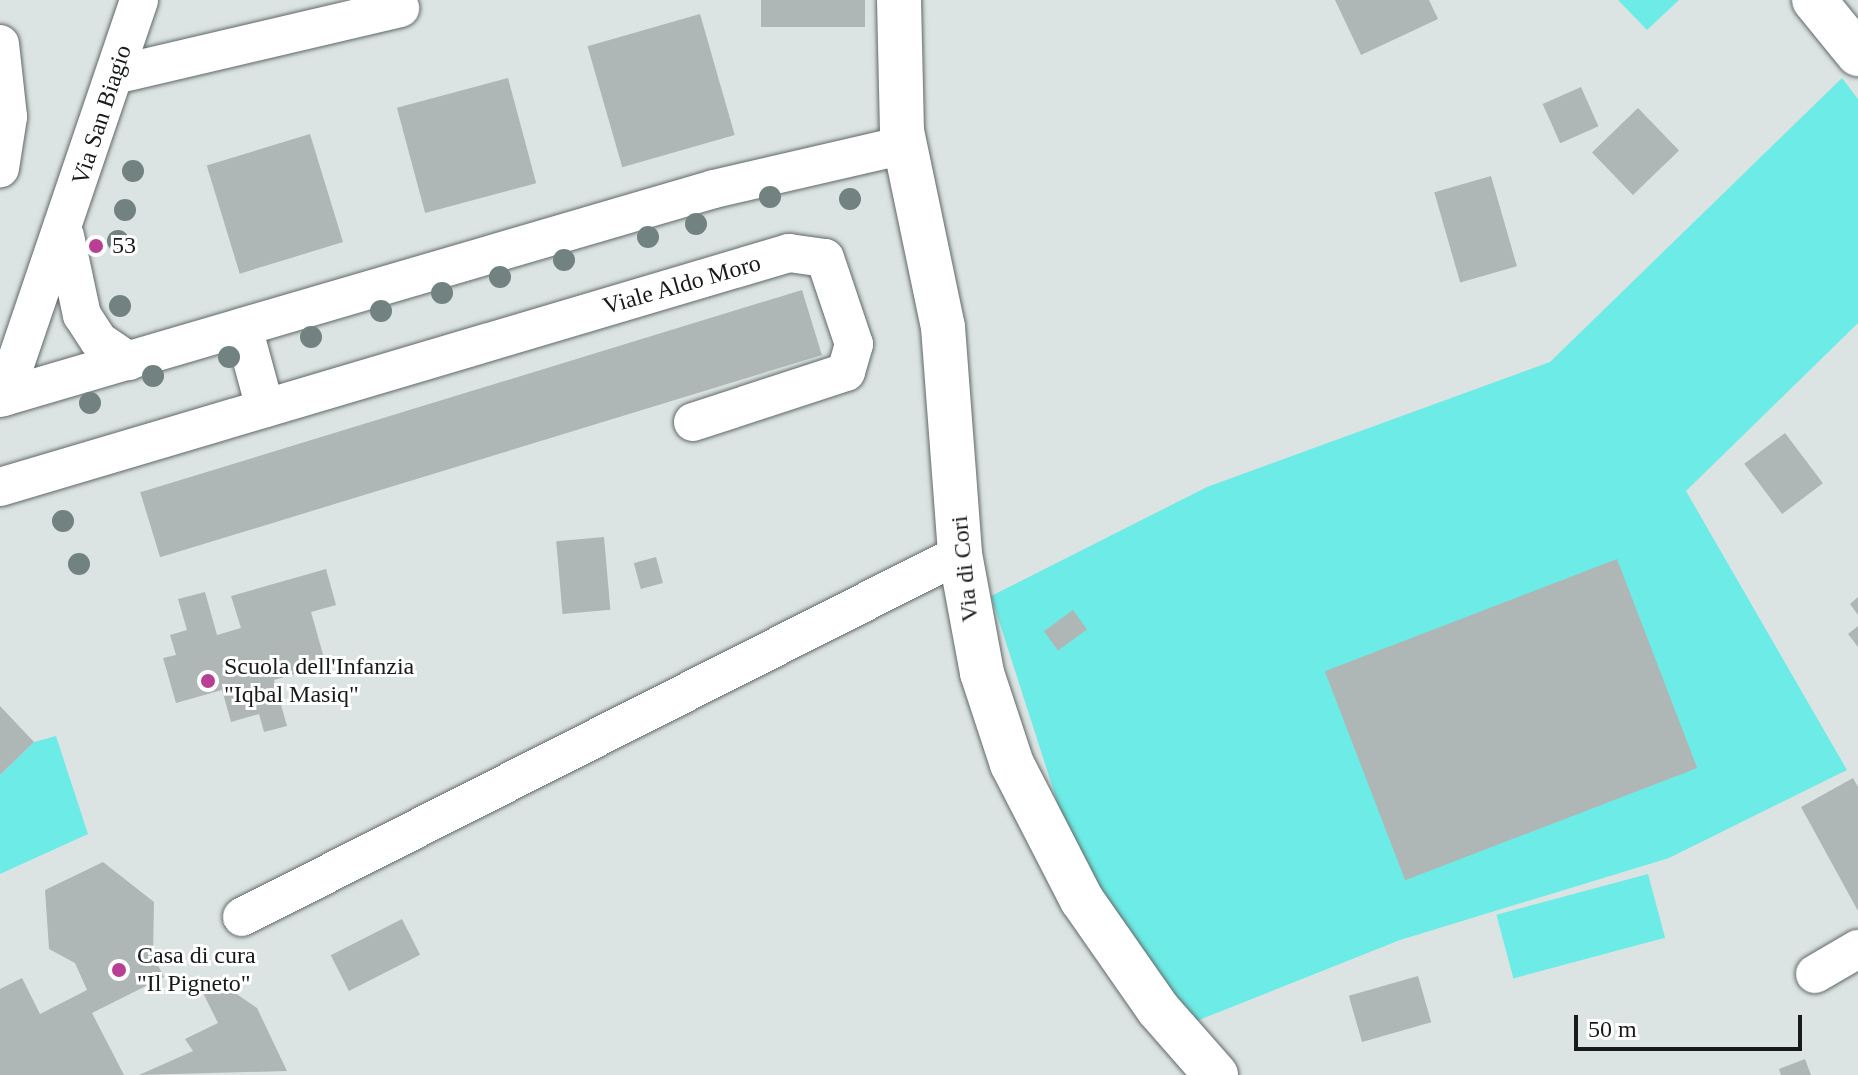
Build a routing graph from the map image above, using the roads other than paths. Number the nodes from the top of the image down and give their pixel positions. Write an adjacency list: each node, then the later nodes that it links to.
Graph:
1 (139, 0): 7 (street, Via San Biagio)
2 (899, 0): 8 (main road, Via di Cori)
3 (1814, 0): 6 (main road)
4 (400, 8): 7 (street)
5 (0, 44): 9 (street)
6 (1858, 54)
7 (115, 75): 10 (street, Via San Biagio)
8 (905, 145): 11 (street); 17 (main road, Via di Cori)
9 (0, 168)
10 (65, 229): 12 (street, Via San Biagio); 13 (street, Via San Biagio)
11 (243, 327): 12 (street); 14 (street)
12 (129, 361): 13 (street)
13 (2, 397)
14 (265, 408): 15 (street, Viale Aldo Moro); 16 (street, Viale Aldo Moro)
15 (693, 422)
16 (0, 487)
17 (960, 554): 18 (street); 21 (main road, Via di Cori)
18 (242, 917)
19 (1858, 949): 20 (street)
20 (1815, 974)
21 (1216, 1075)

